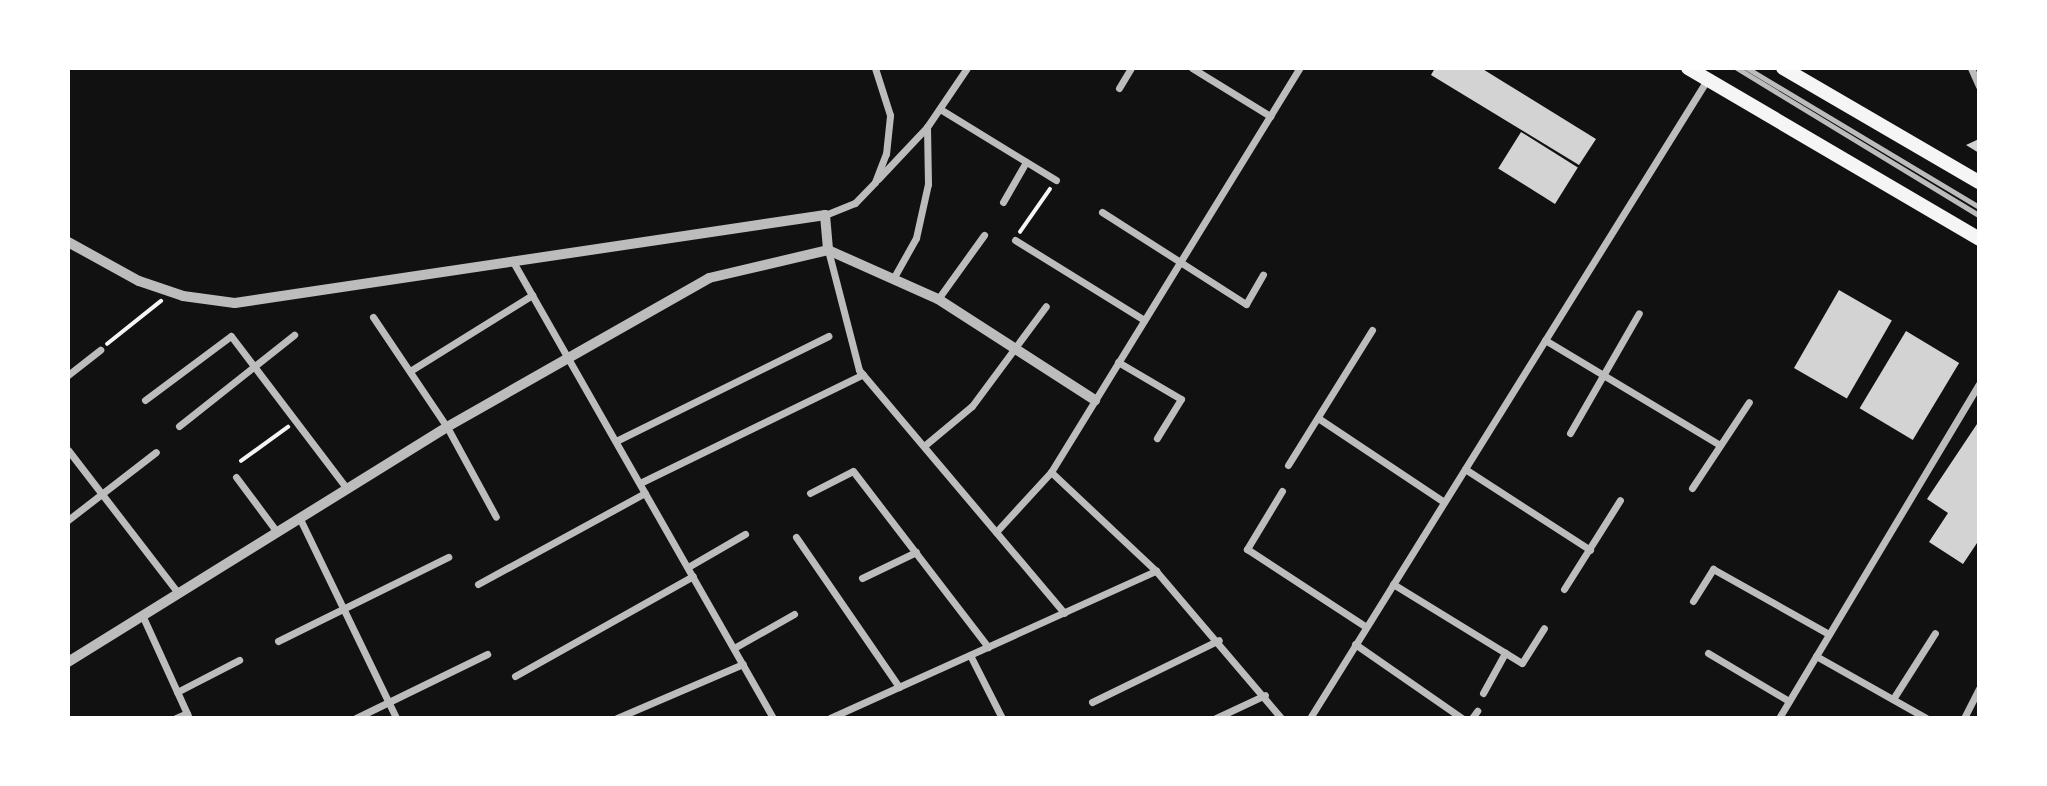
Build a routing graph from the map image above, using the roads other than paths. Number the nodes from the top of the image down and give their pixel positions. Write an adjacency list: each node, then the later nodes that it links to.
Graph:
1 (875, 68): 19 (street)
2 (967, 68): 14 (street)
3 (1131, 68): 13 (street)
4 (1192, 68): 15 (street)
5 (1300, 68): 15 (street)
6 (1688, 68): 11 (highway)
7 (1737, 68): 25 (lane)
8 (1747, 68): 22 (lane)
9 (1783, 68): 20 (highway)
10 (1971, 68): 12 (street)
11 (1707, 80): 27 (highway); 44 (street)
12 (1979, 86)
13 (1119, 88)
14 (940, 109): 16 (street); 17 (street)
15 (1270, 116): 32 (street)
16 (927, 128): 19 (street); 34 (street)
17 (1026, 162): 18 (street); 21 (street)
18 (1056, 180)
19 (875, 182): 24 (street)
20 (1979, 182)
21 (1003, 202)
22 (1979, 207)
23 (1102, 212): 32 (street)
24 (825, 215): 30 (street); 31 (street)
25 (1979, 215)
26 (984, 235): 36 (street)
27 (1979, 239)
28 (1015, 240): 40 (street)
29 (68, 242): 31 (street)
30 (828, 250): 34 (street); 47 (street); 51 (street)
31 (512, 260): 35 (street)
32 (1181, 260): 33 (street); 40 (street)
33 (1263, 274)
34 (893, 279): 36 (street)
35 (532, 295): 47 (street); 50 (street)
36 (938, 299): 46 (street)
37 (1046, 306): 46 (street)
38 (1639, 313): 52 (street)
39 (373, 317): 50 (street)
40 (1144, 320): 48 (street)
41 (1372, 330): 58 (street)
42 (294, 335): 49 (street)
43 (828, 336): 63 (street)
44 (1545, 340): 52 (street); 69 (street)
45 (100, 350): 53 (street)
46 (1017, 350): 56 (street); 65 (street)
47 (568, 357): 60 (street); 63 (street)
48 (1118, 362): 56 (street); 62 (street)
49 (254, 368): 55 (street); 59 (street); 74 (street)
50 (410, 371): 60 (street)
51 (863, 373): 65 (street); 72 (street)
52 (1603, 374): 61 (street); 64 (street)
53 (68, 375)
54 (1979, 384): 107 (street)
55 (145, 400)
56 (1095, 400): 70 (street)
57 (1749, 402): 64 (street)
58 (1318, 418): 68 (street); 80 (street)
59 (179, 426)
60 (447, 427): 74 (street); 81 (street)
61 (1570, 433)
62 (1157, 438)
63 (616, 441): 72 (street)
64 (1720, 445): 73 (street)
65 (924, 446): 85 (street)
66 (68, 450): 78 (street)
67 (156, 452): 78 (street)
68 (1288, 465)
69 (1465, 469): 80 (street); 88 (street)
70 (1051, 472): 85 (street); 92 (street)
71 (236, 477): 84 (street)
72 (640, 483): 77 (street)
73 (1692, 488)
74 (346, 489): 82 (street)
75 (1282, 491): 104 (street)
76 (810, 492): 89 (street)
77 (645, 493): 91 (street); 95 (street)
78 (103, 494): 83 (street); 98 (street)
79 (1620, 500): 88 (street)
80 (1444, 502): 96 (street)
81 (496, 517)
82 (300, 519): 84 (street); 100 (street)
83 (68, 520)
84 (277, 532): 98 (street)
85 (996, 532): 101 (street)
86 (745, 534): 91 (street)
87 (796, 537): 122 (street)
88 (1590, 550): 97 (street)
89 (916, 552): 94 (street); 111 (street)
90 (448, 557): 100 (street)
91 (688, 567): 93 (street)
92 (1157, 571): 101 (street); 108 (street)
93 (693, 576): 112 (street); 121 (street)
94 (862, 578)
95 (478, 584)
96 (1393, 584): 104 (street); 113 (street)
97 (1564, 589)
98 (178, 593): 103 (street)
99 (1693, 601): 107 (street)
100 (343, 608): 109 (street); 129 (street)
101 (1064, 613): 111 (street)
102 (794, 614): 112 (street)
103 (143, 617): 119 (street); 124 (street)
104 (1366, 627): 110 (street)
105 (1544, 628): 113 (street)
106 (1935, 633): 127 (street)
107 (1829, 634): 117 (street)
108 (1219, 640): 126 (street); 130 (street)
109 (278, 641)
110 (1355, 644): 141 (street); 142 (street)
111 (988, 647): 116 (street)
112 (734, 648): 120 (street)
113 (1505, 653): 125 (street)
114 (1708, 653): 128 (street)
115 (487, 654): 129 (street)
116 (970, 655): 122 (street); 138 (street)
117 (1816, 656): 127 (street); 128 (street)
118 (239, 660): 124 (street)
119 (68, 662)
120 (743, 664): 135 (street); 136 (street)
121 (515, 676)
122 (899, 687): 137 (street)
123 (1979, 689): 145 (street)
124 (177, 692): 131 (street)
125 (1483, 693)
126 (1265, 695): 139 (street); 140 (street)
127 (1893, 699): 144 (street)
128 (1789, 701): 143 (street)
129 (388, 702): 133 (street); 134 (street)
130 (1092, 702)
131 (188, 715): 132 (street)
132 (176, 718)
133 (356, 718)
134 (396, 718)
135 (617, 718)
136 (773, 718)
137 (830, 718)
138 (1002, 718)
139 (1216, 718)
140 (1281, 718)
141 (1310, 718)
142 (1462, 718)
143 (1779, 718)
144 (1926, 718)
145 (1964, 718)

